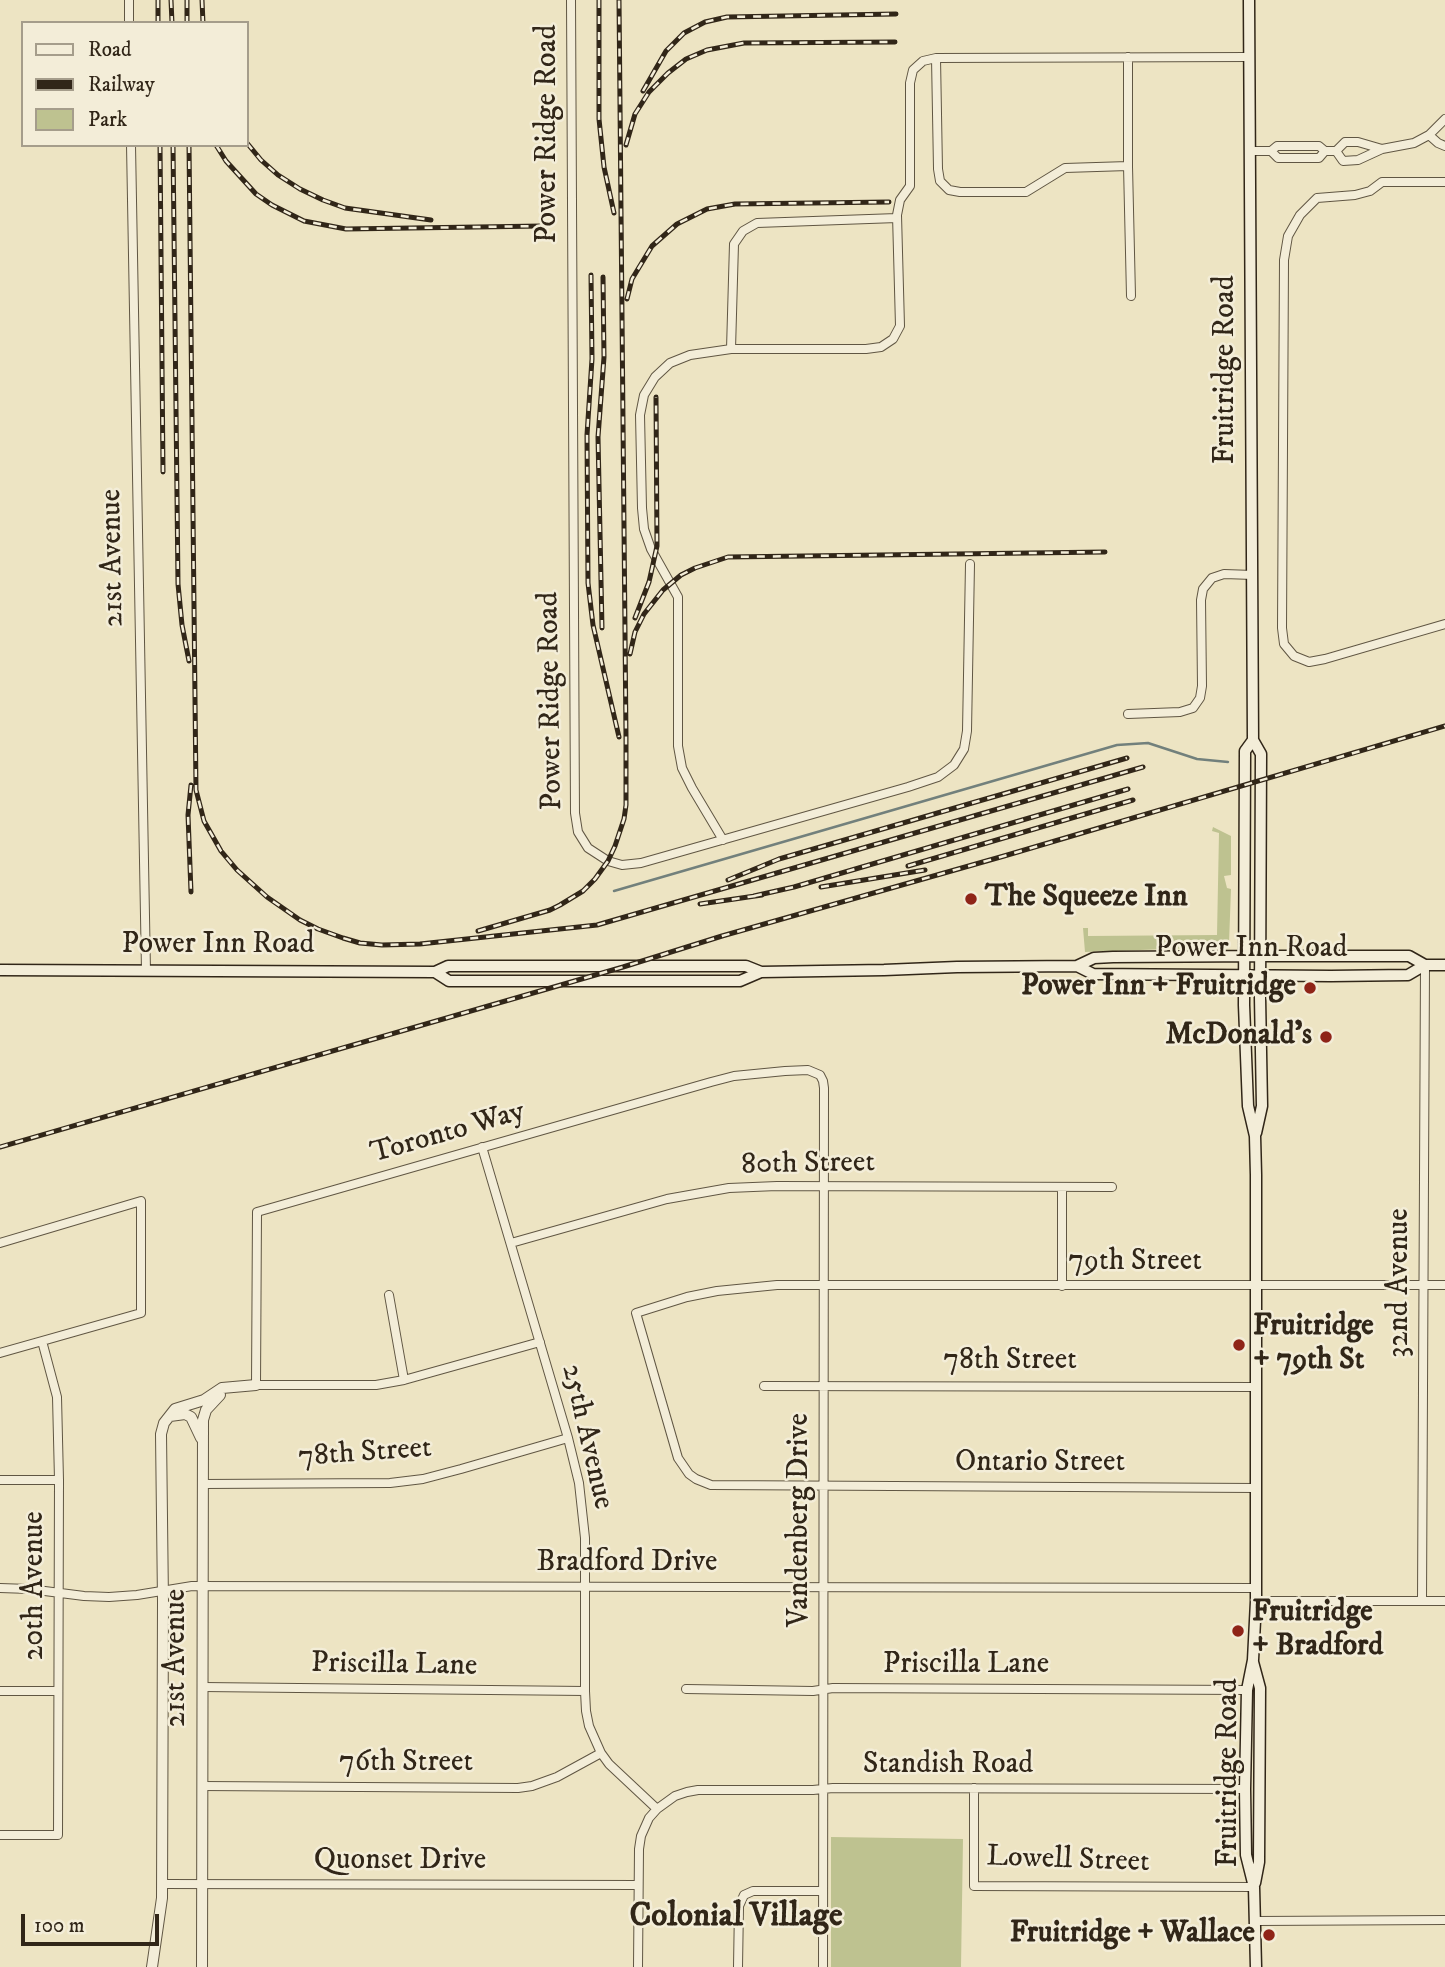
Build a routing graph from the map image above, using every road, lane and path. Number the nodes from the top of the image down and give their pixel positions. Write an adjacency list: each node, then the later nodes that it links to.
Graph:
1 (129, 0): 4 (street)
2 (571, 0): 25 (street, Power Ridge Road)
3 (1249, 0): 6 (main road, Fruitridge Road)
4 (129, 21)
5 (1128, 57): 6 (street); 7 (street); 15 (street)
6 (1249, 57): 13 (main road, Fruitridge Road)
7 (936, 58): 15 (street); 17 (street)
8 (1445, 119): 9 (street)
9 (1429, 135): 10 (street); 12 (street)
10 (1445, 146)
11 (131, 147): 32 (street, 21st Avenue)
12 (1382, 149): 14 (street); 14 (street)
13 (1250, 151): 14 (street); 21 (main road, Fruitridge Road)
14 (1336, 151)
15 (1128, 166): 18 (street)
16 (1445, 182): 22 (street)
17 (897, 218): 19 (street); 19 (street)
18 (1131, 296)
19 (732, 349): 25 (street)
20 (970, 564): 25 (street, Power Ridge Road)
21 (1253, 575): 23 (street); 24 (main road, Fruitridge Road)
22 (1445, 624)
23 (1128, 714)
24 (1253, 740): 26 (main road, Fruitridge Road); 27 (main road, Fruitridge Road)
25 (723, 840)
26 (1245, 956): 27 (main road, Power Inn Road); 30 (main road, Power Inn Road); 33 (main road, Fruitridge Road)
27 (1260, 956): 28 (main road, Power Inn Road); 34 (main road, Fruitridge Road)
28 (1425, 965): 29 (main road, Power Inn Road); 34 (main road, Power Inn Road); 44 (street, 32nd Avenue)
29 (1445, 965)
30 (1077, 966): 32 (main road, Power Inn Road); 33 (main road, Power Inn Road)
31 (0, 970): 32 (main road, Power Inn Road)
32 (146, 971)
33 (1245, 975): 34 (main road, Power Inn Road); 36 (main road, Fruitridge Road)
34 (1260, 975): 36 (main road, Fruitridge Road)
35 (820, 1075): 37 (street, Toronto Way); 38 (street, Vandenberg Drive)
36 (1255, 1136): 47 (main road, Fruitridge Road)
37 (482, 1147): 42 (street, 25th Avenue); 53 (street, Toronto Way)
38 (824, 1186): 39 (street, 80th Street); 42 (street, 80th Street); 43 (street, Vandenberg Drive)
39 (1062, 1187): 40 (street, 80th Street); 46 (street)
40 (1112, 1187)
41 (0, 1243): 49 (street)
42 (511, 1244): 50 (street, 25th Avenue)
43 (824, 1285): 46 (street, 79th Street); 56 (street, Vandenberg Drive); 64 (street, 79th Street)
44 (1424, 1285): 45 (street, 79th Street); 47 (street, 79th Street); 74 (street, 32nd Avenue)
45 (1445, 1285)
46 (1062, 1286): 47 (street, 79th Street)
47 (1256, 1286): 57 (main road, Fruitridge Road)
48 (388, 1295): 52 (street)
49 (42, 1341): 51 (street); 62 (street, 20th Avenue)
50 (540, 1342): 52 (street); 59 (street, 25th Avenue)
51 (0, 1353)
52 (404, 1380): 53 (street)
53 (256, 1385): 54 (street)
54 (232, 1386): 58 (street); 60 (street, 21st Avenue)
55 (764, 1386): 56 (street, 78th Street)
56 (824, 1387): 57 (street, 78th Street); 64 (street, Vandenberg Drive)
57 (1256, 1387): 65 (main road, Fruitridge Road)
58 (168, 1416): 60 (street); 71 (street, 21st Avenue)
59 (568, 1437): 63 (street, 78th Street); 67 (street, 25th Avenue)
60 (203, 1445): 63 (street, 21st Avenue)
61 (0, 1480): 62 (street)
62 (59, 1480): 72 (street, 20th Avenue)
63 (203, 1484): 66 (street, 21st Avenue)
64 (823, 1486): 65 (street, Ontario Street); 69 (street, Vandenberg Drive)
65 (1256, 1488): 70 (main road, Fruitridge Road)
66 (203, 1586): 67 (street, Bradford Drive); 71 (street, Bradford Drive); 77 (street, 21st Avenue)
67 (585, 1587): 69 (street, Bradford Drive); 83 (street, 25th Avenue)
68 (0, 1588): 72 (street, Bradford Drive)
69 (823, 1588): 70 (street, Bradford Drive); 79 (street, Vandenberg Drive)
70 (1256, 1588): 73 (main road, Fruitridge Road)
71 (163, 1591): 72 (street, Bradford Drive); 91 (street, 21st Avenue)
72 (58, 1593): 82 (street, 20th Avenue)
73 (1256, 1601): 74 (street); 76 (main road, Fruitridge Road)
74 (1423, 1601): 75 (street)
75 (1445, 1601)
76 (1252, 1660): 80 (main road, Fruitridge Road); 94 (main road, Fruitridge Road)
77 (203, 1687): 83 (street, Priscilla Lane); 85 (street, 21st Avenue)
78 (686, 1689): 79 (street, Priscilla Lane)
79 (823, 1689): 80 (street, Priscilla Lane); 87 (street, Vandenberg Drive)
80 (1247, 1690): 88 (main road, Fruitridge Road)
81 (0, 1691): 82 (street)
82 (58, 1691): 90 (street, 20th Avenue)
83 (585, 1691): 84 (street, 25th Avenue)
84 (601, 1752): 85 (street, 76th Street); 89 (street, 25th Avenue)
85 (202, 1786): 92 (street, 21st Avenue)
86 (974, 1788): 87 (street, Standish Road); 88 (street, Standish Road); 94 (street, Lowell Street)
87 (823, 1789): 89 (street, Standish Road); 95 (street, Vandenberg Drive)
88 (1245, 1789): 94 (main road, Fruitridge Road)
89 (656, 1809): 93 (street)
90 (0, 1835)
91 (162, 1884): 92 (street, Quonset Drive); 98 (street, 21st Avenue)
92 (202, 1885): 93 (street, Quonset Drive); 99 (street, 21st Avenue)
93 (638, 1885): 100 (street)
94 (1254, 1887): 97 (main road, Fruitridge Road)
95 (823, 1891): 101 (street); 102 (street, Vandenberg Drive)
96 (1445, 1920): 97 (street)
97 (1256, 1921): 103 (main road, Fruitridge Road)
98 (152, 1967)
99 (202, 1967)
100 (638, 1967)
101 (738, 1967)
102 (822, 1967)
103 (1255, 1967)

